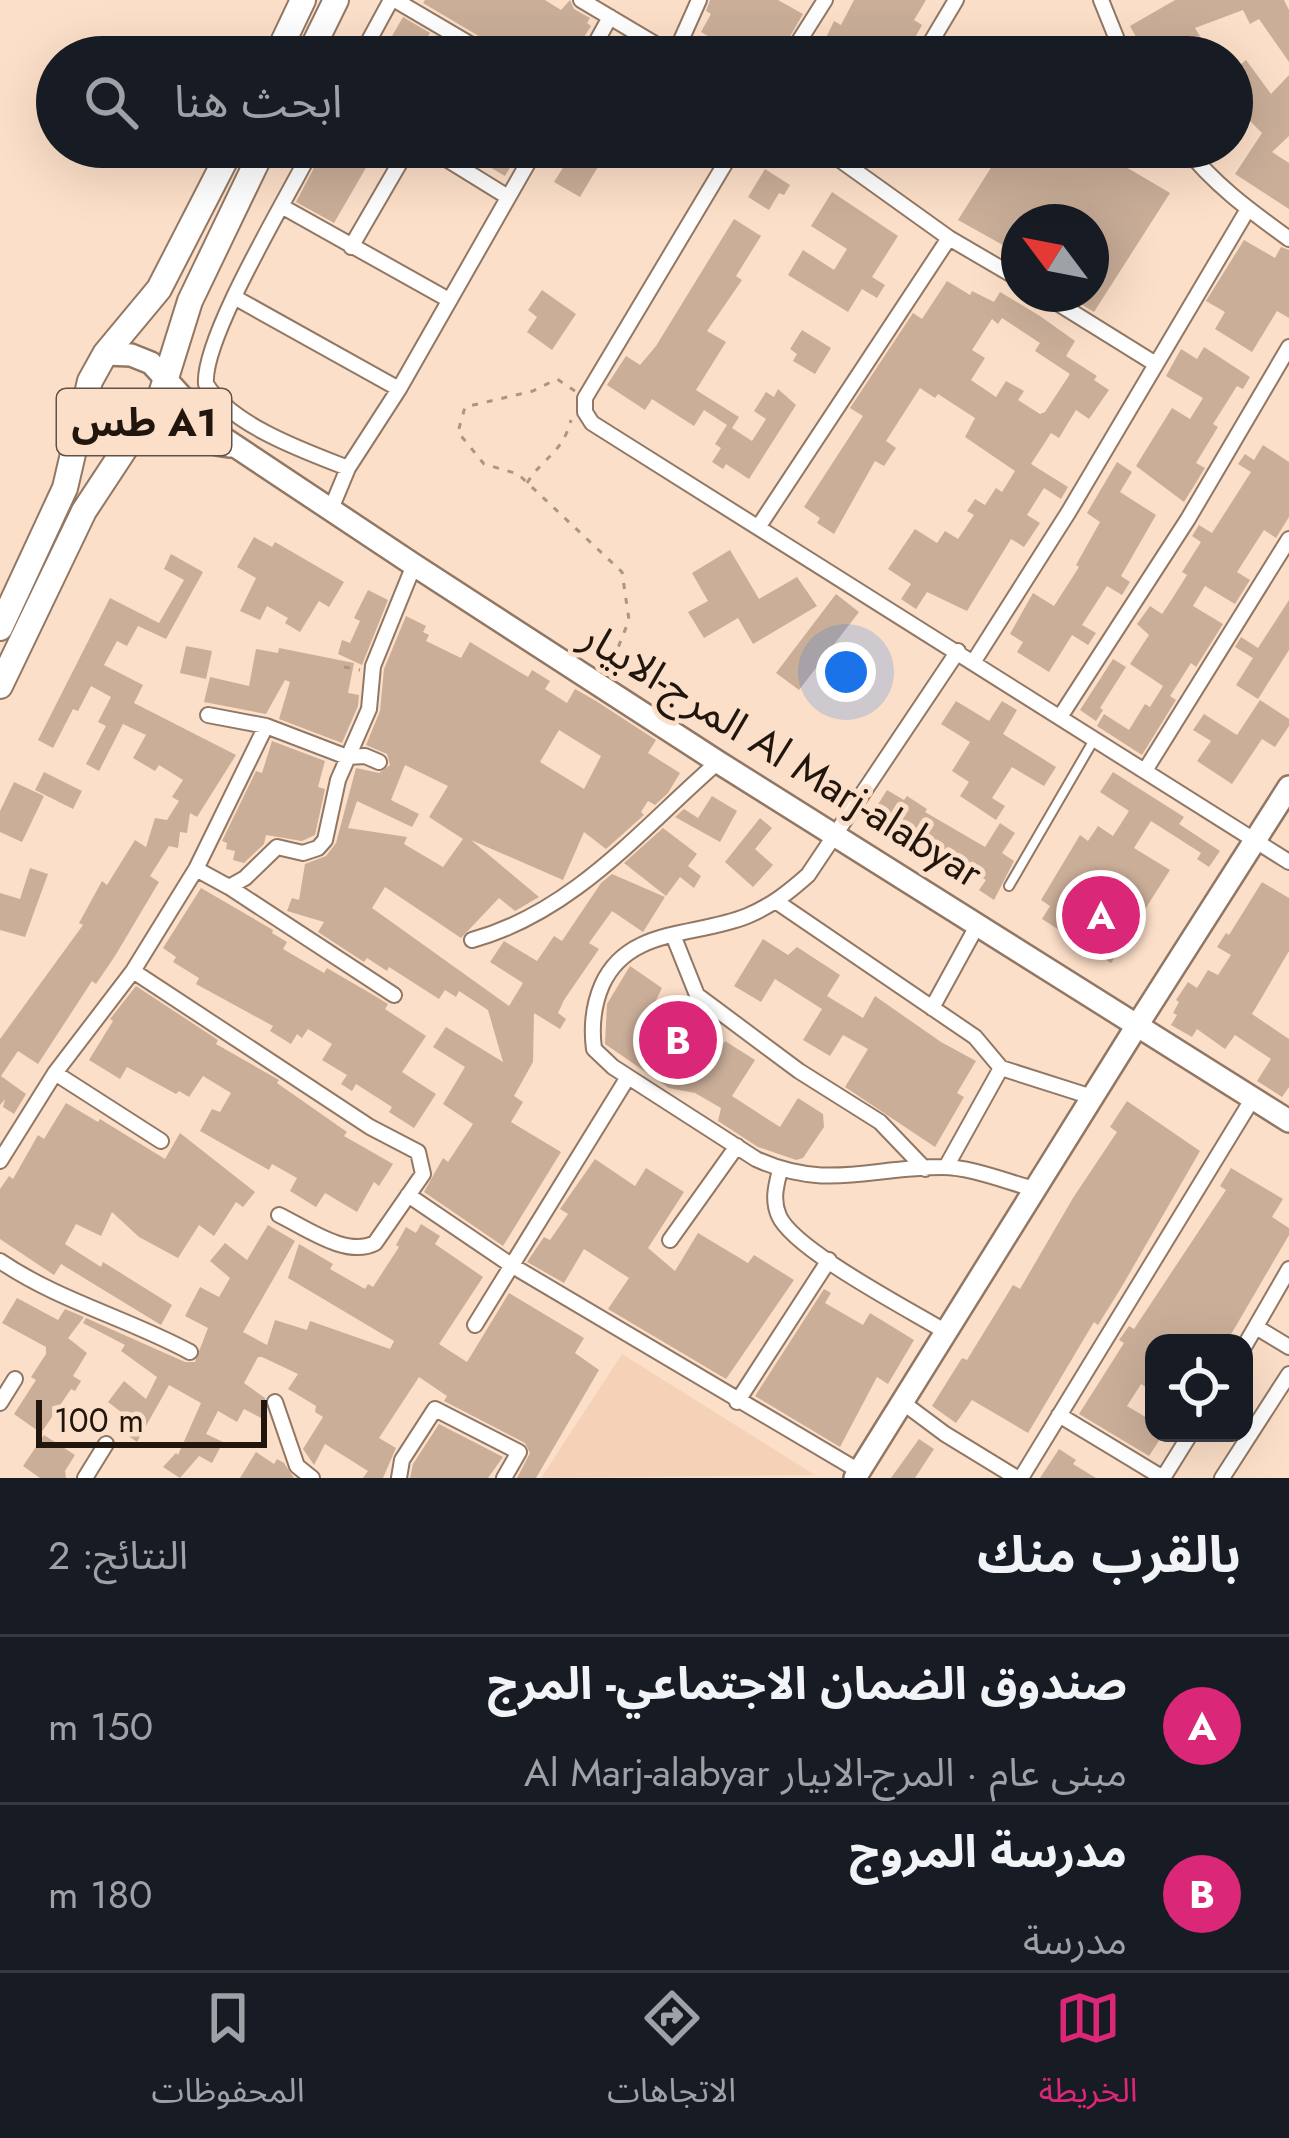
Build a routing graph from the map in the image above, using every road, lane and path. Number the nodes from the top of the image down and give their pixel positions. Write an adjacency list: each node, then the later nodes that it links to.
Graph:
1 (303, 0): 11 (highway)
2 (336, 0): 12 (highway)
3 (346, 0): 13 (highway)
4 (393, 0): 14 (street); 15 (street)
5 (581, 0): 10 (street)
6 (699, 0): 18 (street)
7 (825, 0): 19 (street)
8 (1101, 0): 21 (street)
9 (950, 2): 20 (street)
10 (610, 17): 16 (street); 17 (street)
11 (286, 36)
12 (319, 36)
13 (322, 36)
14 (372, 36)
15 (456, 36)
16 (600, 36)
17 (642, 36)
18 (684, 36)
19 (802, 36)
20 (933, 36)
21 (1116, 36)
22 (221, 168): 42 (highway, طس A1)
23 (254, 168): 44 (highway, طس A1)
24 (302, 168): 32 (street)
25 (397, 168): 36 (street)
26 (461, 168): 31 (street)
27 (525, 168): 31 (street)
28 (722, 168): 47 (street)
29 (854, 168): 34 (street)
30 (1206, 168): 33 (street)
31 (508, 197): 39 (street)
32 (283, 207): 36 (street); 38 (street)
33 (1248, 209): 35 (street); 43 (street)
34 (949, 238): 37 (street); 53 (street)
35 (1289, 239)
36 (351, 247): 39 (street)
37 (1001, 268)
38 (234, 297): 45 (street); 50 (street)
39 (449, 300): 45 (street)
40 (1072, 312): 43 (street)
41 (1289, 346): 62 (street)
42 (105, 355): 44 (main road, المرج-الابيار Al Marj-alabyar); 46 (highway, طس A1)
43 (1154, 363): 58 (street)
44 (167, 376): 48 (highway, طس A1); 49 (main road, المرج-الابيار Al Marj-alabyar)
45 (399, 388): 50 (street)
46 (86, 395): 48 (main road); 56 (highway, طس A1)
47 (585, 398): 51 (path); 51 (path); 53 (street)
48 (135, 436): 49 (main road, المرج-الابيار Al Marj-alabyar); 59 (highway, طس A1)
49 (237, 447): 52 (main road, المرج-الابيار Al Marj-alabyar)
50 (348, 468): 52 (street)
51 (527, 483): 60 (path)
52 (331, 508): 55 (main road, المرج-الابيار Al Marj-alabyar)
53 (759, 526): 57 (street)
54 (1289, 538): 68 (street)
55 (414, 565): 60 (main road, المرج-الابيار Al Marj-alabyar); 65 (street)
56 (0, 628)
57 (958, 651): 58 (street); 70 (street)
58 (974, 661): 62 (street)
59 (0, 686)
60 (600, 686): 67 (main road, المرج-الابيار Al Marj-alabyar)
61 (208, 715): 63 (street)
62 (1060, 716): 64 (street)
63 (266, 726): 65 (street); 73 (street)
64 (1095, 738): 68 (street); 74 (lane)
65 (347, 757): 66 (street); 75 (street)
66 (379, 762)
67 (718, 762): 70 (main road, المرج-الابيار Al Marj-alabyar); 79 (street)
68 (1146, 769): 71 (street)
69 (1289, 787): 71 (main road)
70 (838, 836): 76 (street); 77 (main road, المرج-الابيار Al Marj-alabyar)
71 (1256, 840): 72 (street); 83 (main road)
72 (1289, 862)
73 (196, 869): 75 (street); 80 (street)
74 (1009, 886)
75 (230, 887): 81 (street)
76 (777, 902): 78 (street); 82 (street)
77 (978, 924): 82 (street); 83 (main road, المرج-الابيار Al Marj-alabyar)
78 (674, 935): 86 (street); 94 (street)
79 (472, 940)
80 (133, 971): 85 (street); 97 (street)
81 (394, 995)
82 (932, 1008): 84 (street)
83 (1138, 1024): 87 (main road); 88 (main road, المرج-الابيار Al Marj-alabyar)
84 (1001, 1068): 87 (street); 93 (street)
85 (55, 1073): 90 (street); 92 (street)
86 (628, 1077): 91 (street); 102 (street)
87 (1092, 1097): 96 (main road)
88 (1252, 1098): 89 (main road, المرج-الابيار Al Marj-alabyar); 116 (street)
89 (1289, 1121)
90 (160, 1141)
91 (736, 1146): 95 (street); 99 (street)
92 (0, 1161)
93 (946, 1167): 94 (street); 96 (street)
94 (925, 1169): 95 (street)
95 (780, 1170): 101 (street)
96 (1034, 1190): 106 (main road)
97 (408, 1195): 98 (street); 102 (street)
98 (279, 1215)
99 (670, 1240)
100 (0, 1261): 109 (street)
101 (829, 1261): 106 (street); 113 (street)
102 (511, 1265): 104 (street); 113 (street)
103 (1289, 1269): 105 (street)
104 (475, 1325)
105 (1256, 1327): 107 (street); 108 (street)
106 (946, 1332): 114 (main road)
107 (1252, 1334)
108 (1289, 1348)
109 (190, 1352)
110 (1289, 1374): 126 (street)
111 (15, 1379): 115 (street)
112 (274, 1402): 121 (street)
113 (737, 1402): 119 (street)
114 (902, 1402): 119 (main road); 124 (street)
115 (0, 1403)
116 (1059, 1415): 124 (street); 125 (street)
117 (1185, 1442): 125 (street)
118 (106, 1444): 120 (street)
119 (857, 1474)
120 (85, 1478)
121 (312, 1478)
122 (400, 1478): 123 (street)
123 (504, 1478)
124 (1019, 1478)
125 (1163, 1478)
126 (1222, 1478)

